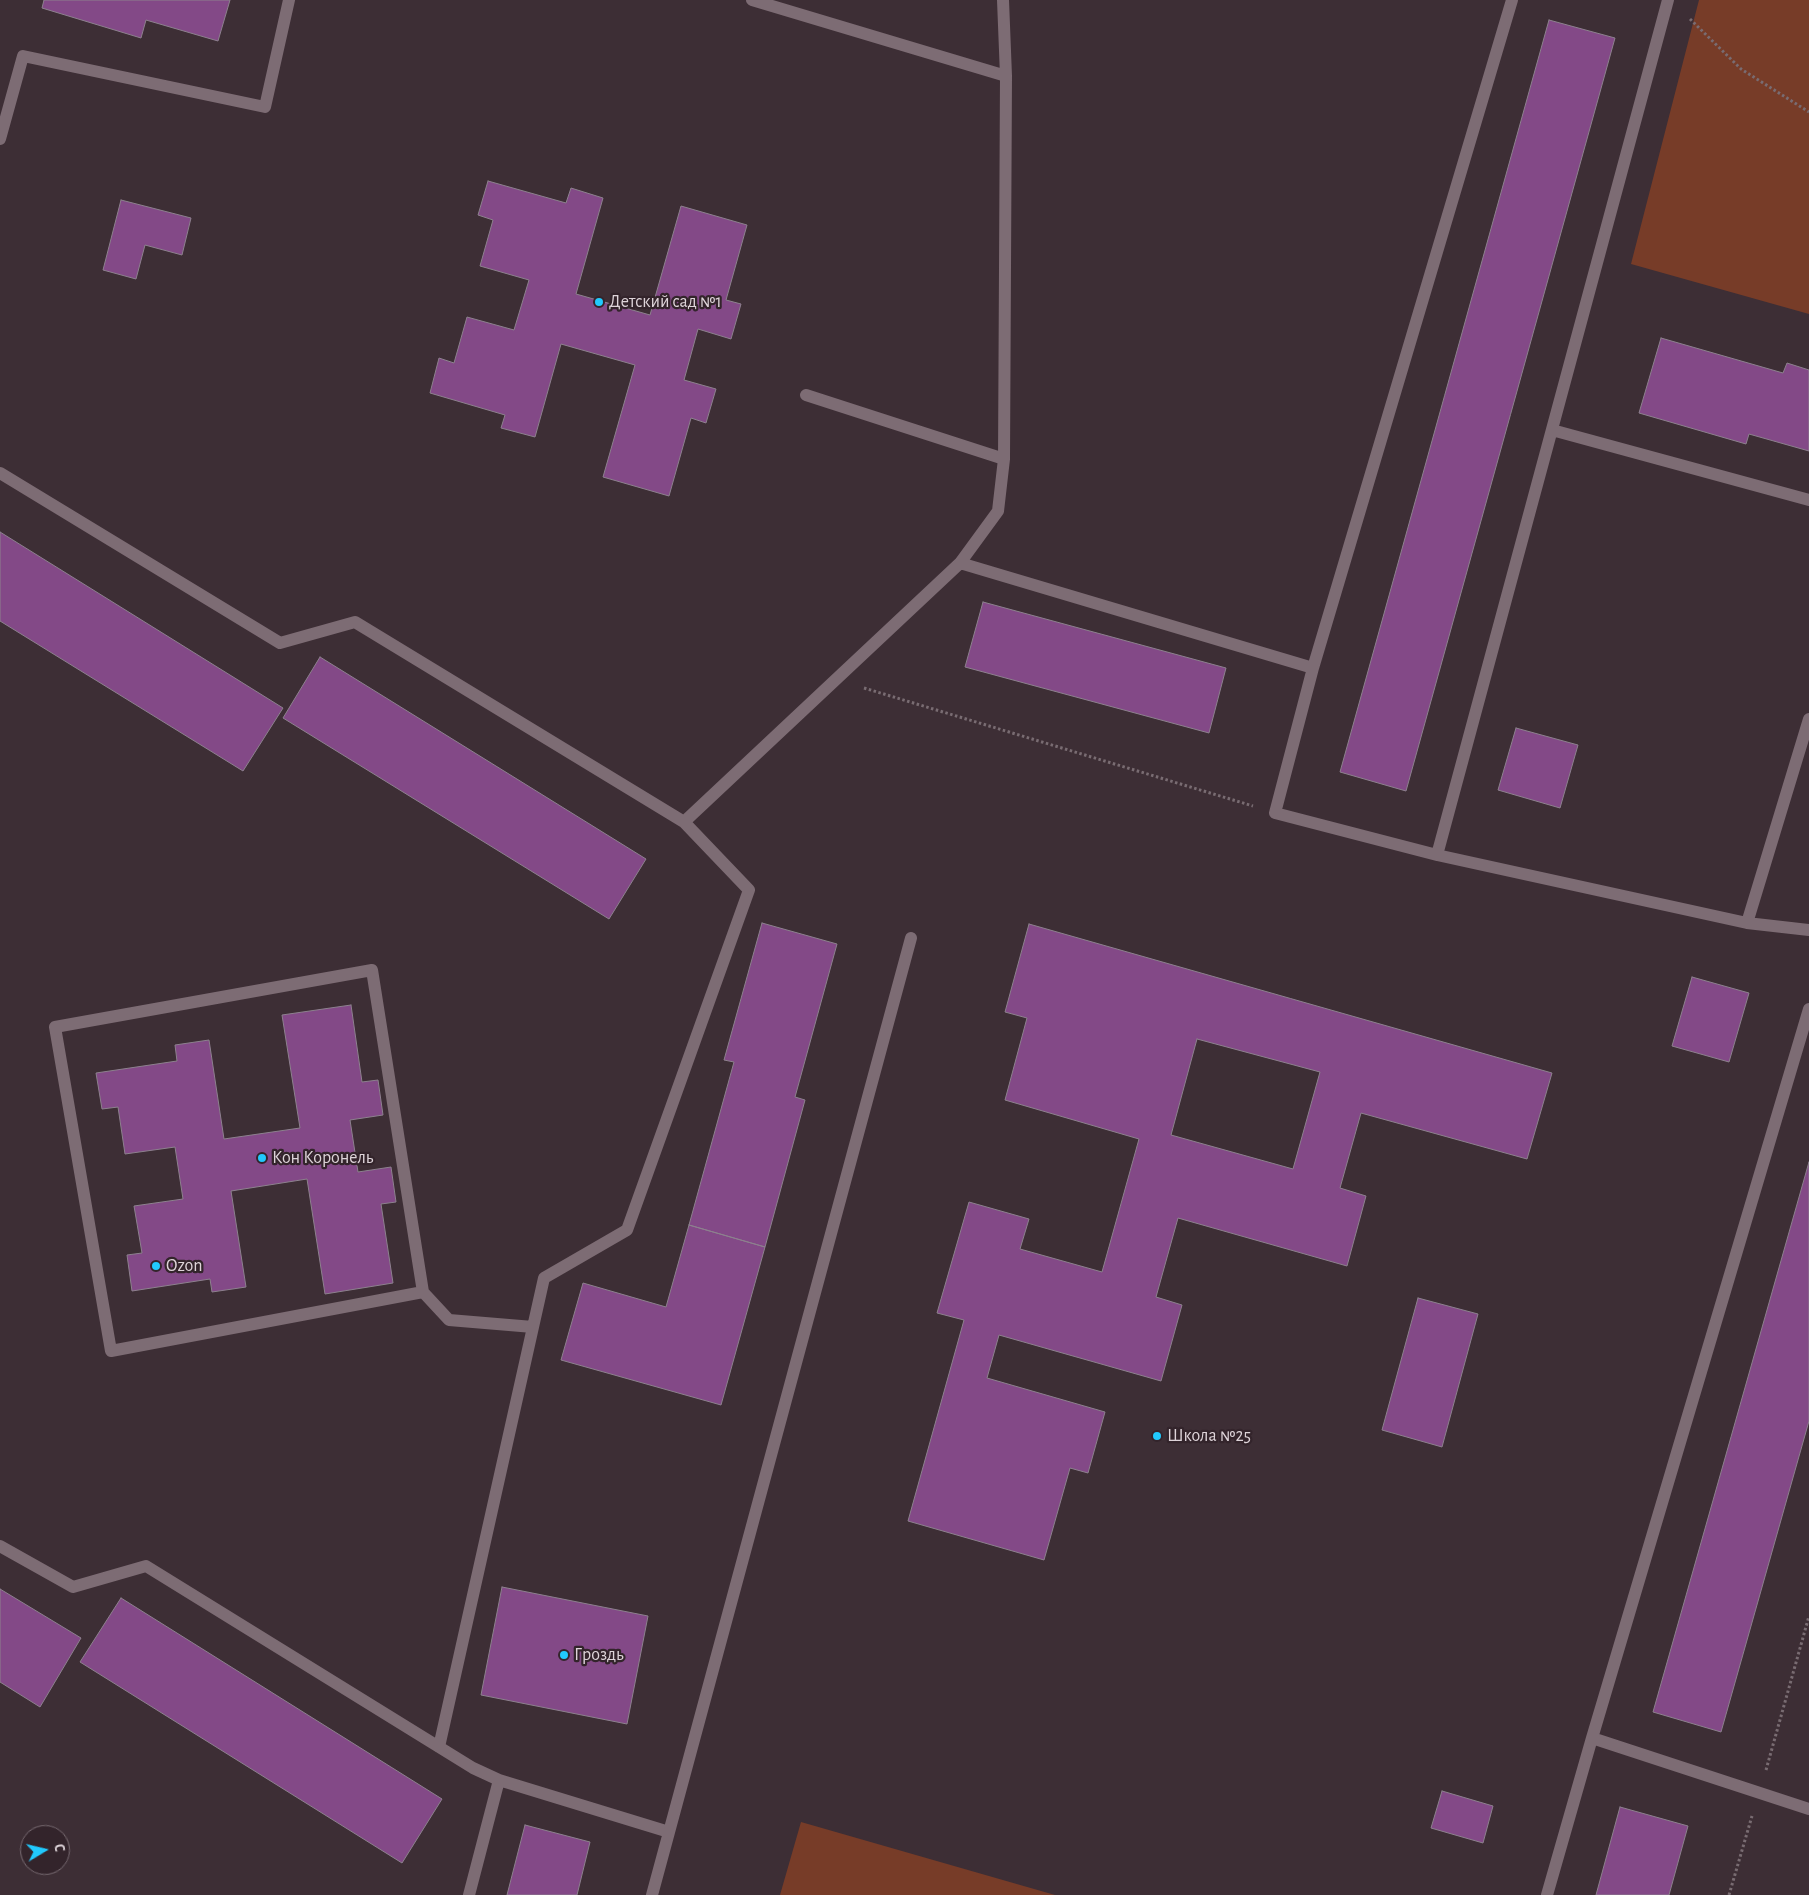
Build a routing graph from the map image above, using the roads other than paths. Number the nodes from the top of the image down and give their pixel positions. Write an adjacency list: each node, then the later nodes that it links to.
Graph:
1 (289, 0): 7 (lane)
2 (752, 0): 6 (lane)
3 (1003, 0): 6 (lane)
4 (1512, 0): 14 (lane)
5 (1668, 0): 9 (lane)
6 (1006, 76): 10 (lane)
7 (0, 138)
8 (806, 395): 10 (lane)
9 (1552, 430): 12 (lane); 17 (lane)
10 (1004, 459): 13 (lane)
11 (0, 473): 16 (lane)
12 (1809, 500)
13 (960, 564): 14 (lane); 16 (lane)
14 (1313, 668): 17 (lane)
15 (1809, 719): 18 (lane)
16 (684, 822): 23 (lane)
17 (1437, 855): 18 (lane)
18 (1747, 922): 19 (lane)
19 (1809, 930)
20 (911, 938): 29 (lane)
21 (1809, 1009): 25 (lane)
22 (423, 1292): 22 (lane); 23 (lane)
23 (533, 1327): 26 (lane)
24 (0, 1546): 26 (lane)
25 (1592, 1738): 28 (lane); 32 (lane)
26 (439, 1747): 27 (lane)
27 (499, 1780): 29 (lane); 30 (lane)
28 (1809, 1809)
29 (669, 1832): 31 (lane)
30 (469, 1895)
31 (652, 1895)
32 (1547, 1895)

